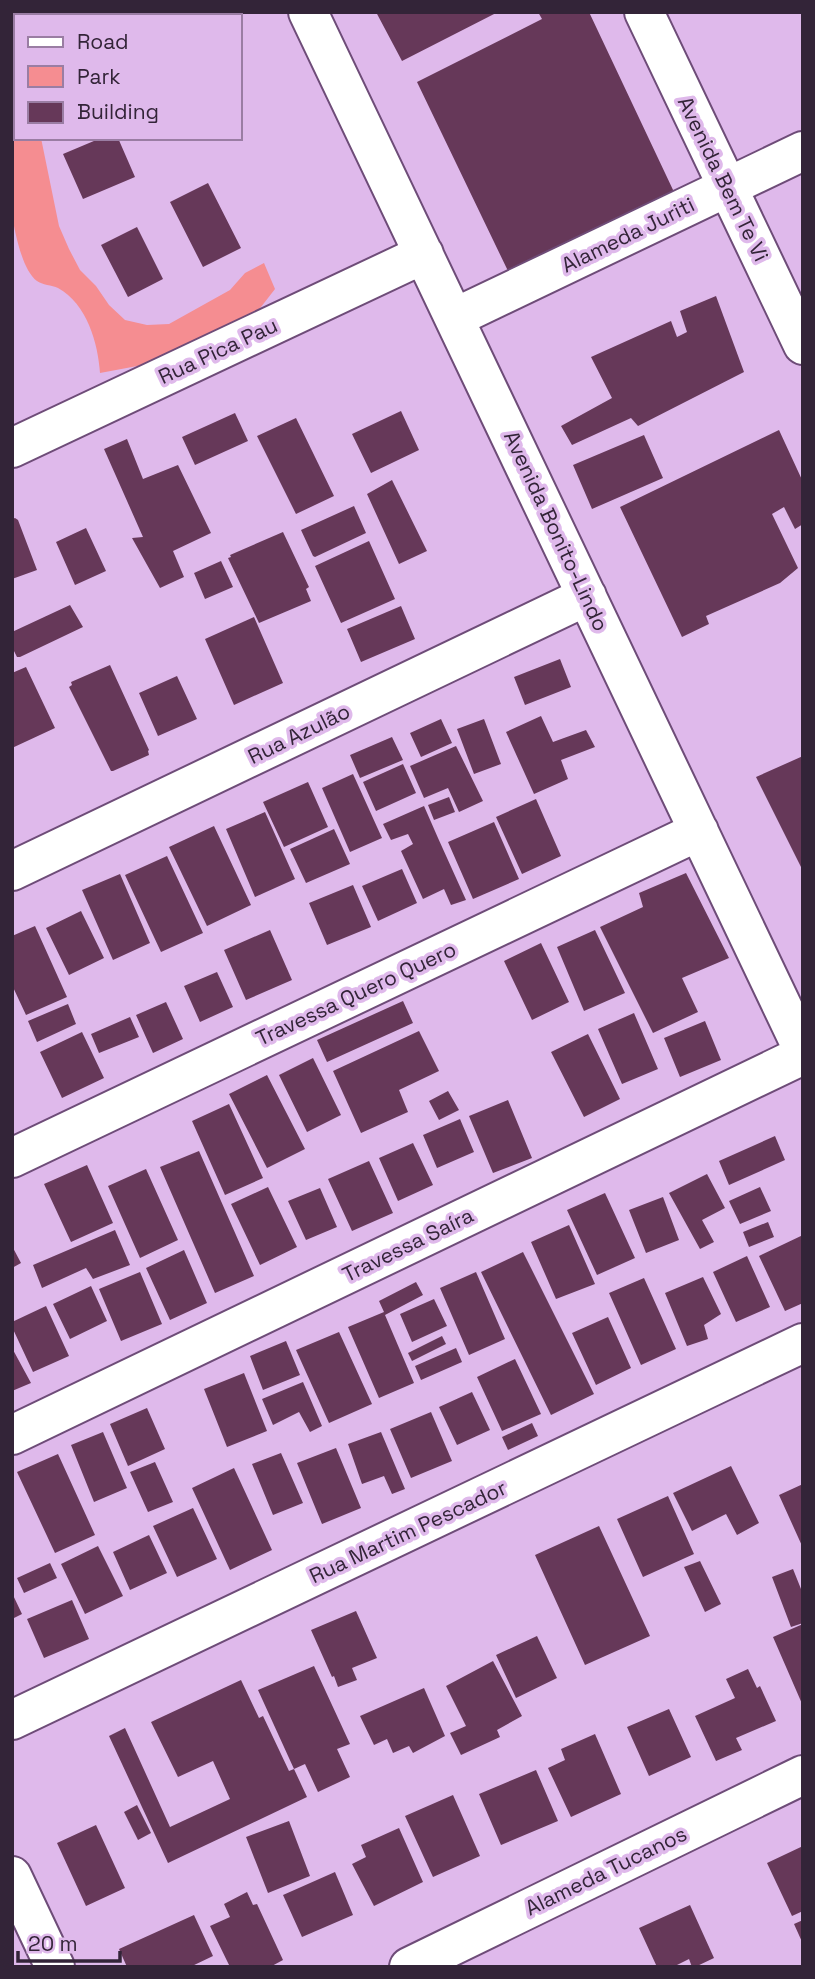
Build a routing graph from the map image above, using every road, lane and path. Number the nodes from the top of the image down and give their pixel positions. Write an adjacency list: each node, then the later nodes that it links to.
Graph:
1 (308, 12): 5 (street, Avenida Bonito-Lindo)
2 (644, 12): 4 (street, Avenida Bem Te Vi)
3 (803, 151): 4 (street, Alameda Juriti)
4 (727, 187): 6 (street, Alameda Juriti); 7 (street, Avenida Bem Te Vi)
5 (424, 254): 6 (street, Avenida Bonito-Lindo); 8 (street, Rua Pica Pau)
6 (454, 318): 9 (street, Avenida Bonito-Lindo)
7 (803, 345)
8 (12, 447)
9 (587, 596): 10 (street, Avenida Bonito-Lindo); 11 (street, Rua Azulão)
10 (699, 831): 12 (street, Avenida Bonito-Lindo); 13 (street, Travessa Quero Quero)
11 (12, 871)
12 (803, 1052): 15 (street, Travessa Saíra)
13 (12, 1158)
14 (803, 1343): 16 (street, Rua Martim Pescador)
15 (12, 1435)
16 (12, 1720)
17 (803, 1775): 20 (street, Alameda Tucanos)
18 (12, 1876): 19 (street)
19 (55, 1967)
20 (409, 1967)

